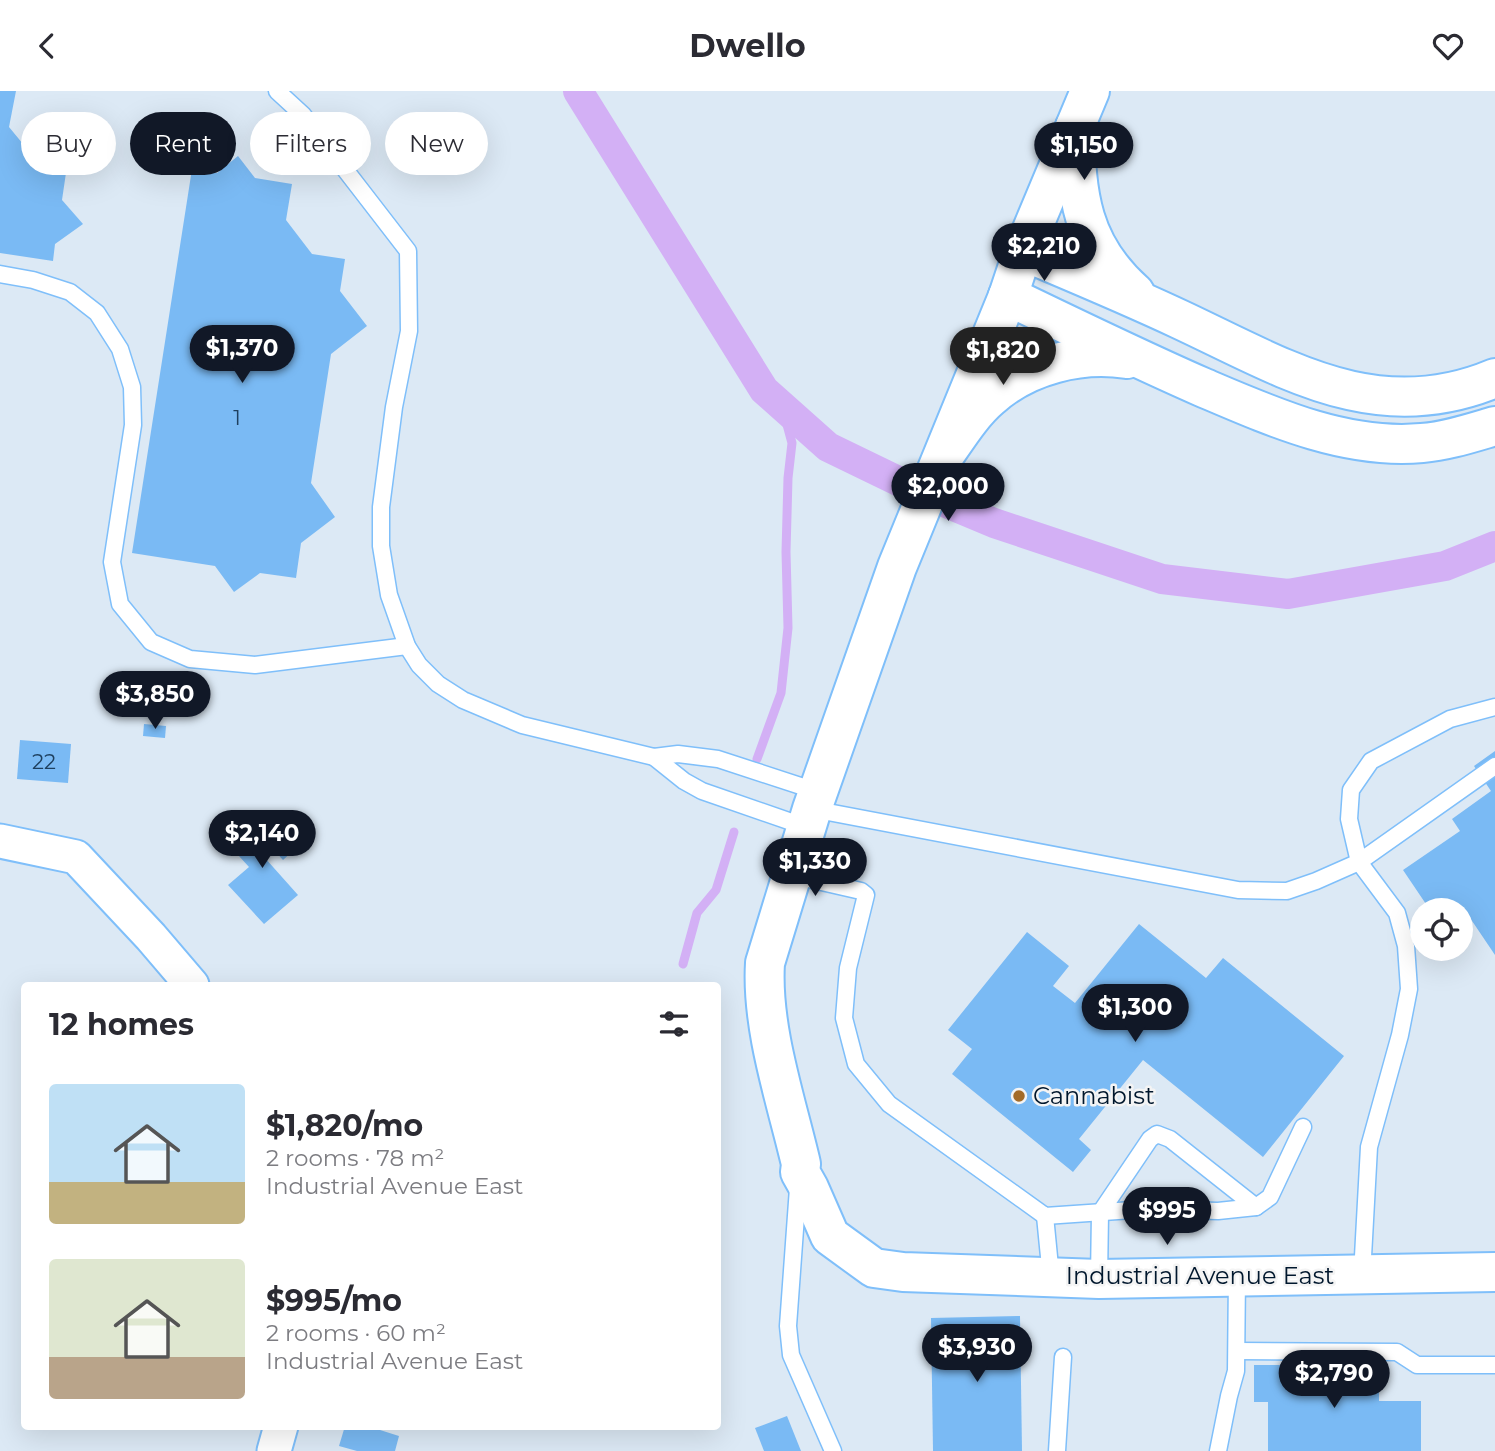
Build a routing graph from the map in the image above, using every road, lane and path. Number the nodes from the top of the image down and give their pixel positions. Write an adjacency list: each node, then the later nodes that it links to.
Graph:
1 (277, 91): 12 (lane)
2 (1090, 91): 3 (main road, Industrial Avenue East)
3 (1075, 127): 4 (main road, Industrial Avenue East); 7 (main road)
4 (1023, 251): 6 (main road, Industrial Avenue East); 7 (main road)
5 (0, 274): 12 (lane)
6 (1008, 296): 8 (main road); 11 (main road, Industrial Avenue East)
7 (1147, 304): 9 (main road)
8 (1144, 362): 10 (main road); 11 (main road)
9 (1495, 378)
10 (1495, 426)
11 (944, 456): 16 (main road, Industrial Avenue East)
12 (407, 646): 14 (lane)
13 (1495, 708): 18 (lane)
14 (654, 757): 16 (lane); 16 (lane)
15 (1495, 766): 18 (lane)
16 (812, 809): 18 (lane); 19 (main road, Industrial Avenue East)
17 (0, 841): 20 (street)
18 (1359, 862): 28 (lane)
19 (792, 875): 22 (main road, Industrial Avenue East); 25 (lane)
20 (189, 982)
21 (1303, 1127): 23 (lane)
22 (800, 1172): 29 (main road, Industrial Avenue East); 36 (lane)
23 (1256, 1207): 24 (lane); 24 (lane)
24 (1100, 1213): 25 (lane); 30 (lane)
25 (1045, 1216): 29 (lane)
26 (1495, 1272): 28 (main road, Industrial Avenue East)
27 (1237, 1275): 28 (main road, Industrial Avenue East); 30 (main road, Industrial Avenue East); 31 (lane)
28 (1362, 1275)
29 (1051, 1277): 30 (main road, Industrial Avenue East)
30 (1099, 1279)
31 (1237, 1351): 33 (lane); 38 (lane)
32 (1063, 1357): 37 (lane)
33 (1495, 1365)
34 (280, 1430): 35 (street)
35 (274, 1451)
36 (833, 1451)
37 (1057, 1451)
38 (1218, 1451)

